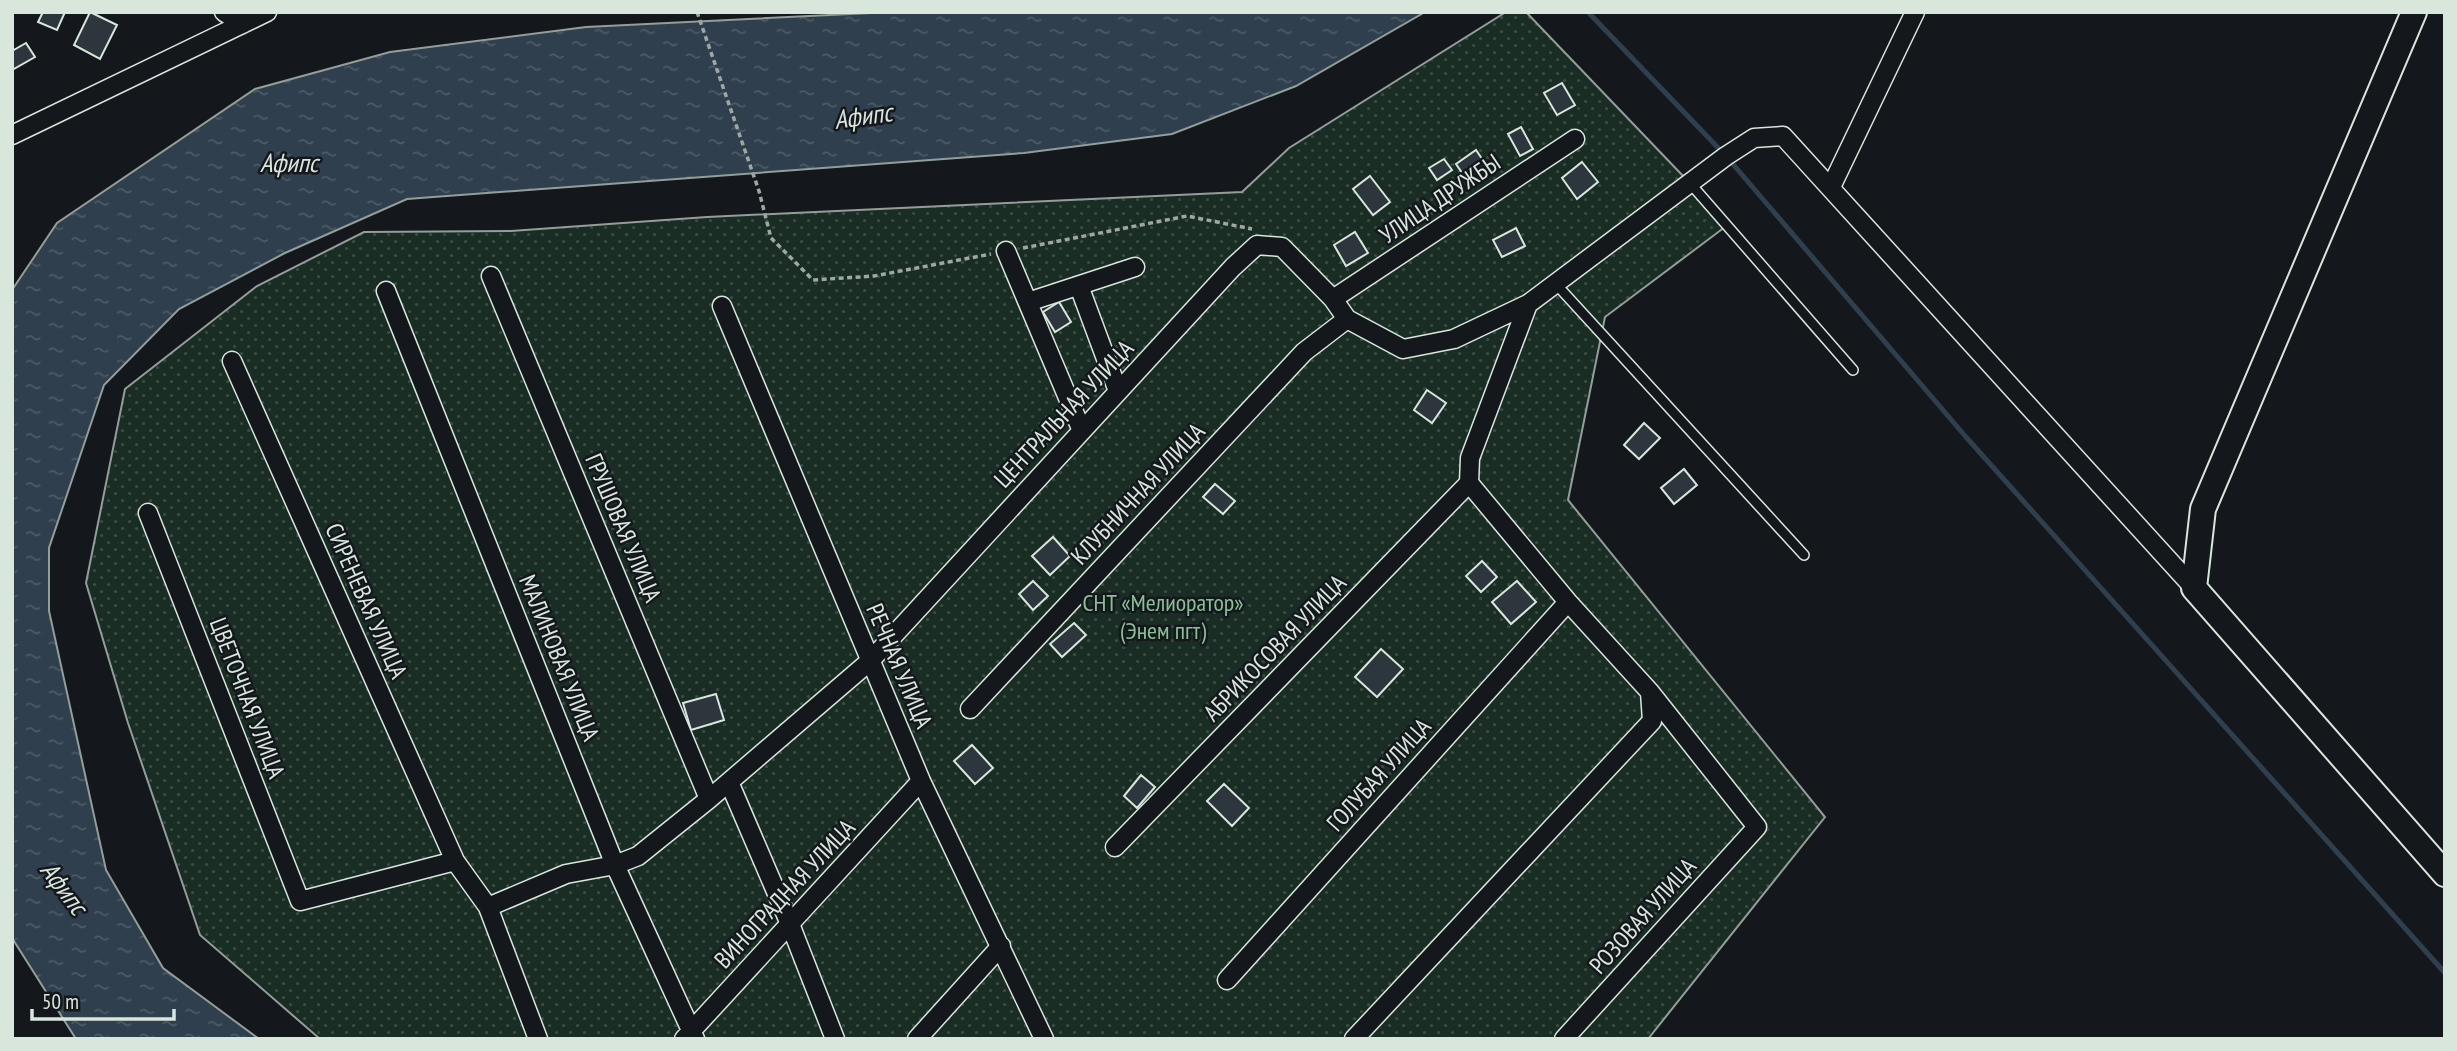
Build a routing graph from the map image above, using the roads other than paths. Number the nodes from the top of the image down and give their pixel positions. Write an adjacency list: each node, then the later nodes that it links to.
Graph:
1 (224, 12): 5 (street)
2 (267, 12): 5 (street)
3 (1915, 12): 9 (street)
4 (2414, 12): 28 (street)
5 (243, 24): 6 (street)
6 (12, 135)
7 (1575, 139): 16 (street, УЛИЦА ДРУЖБЫ)
8 (1689, 182): 9 (street, ЦЕНТРАЛЬНАЯ УЛИЦА); 13 (street, ЦЕНТРАЛЬНАЯ УЛИЦА); 22 (lane)
9 (1831, 187): 28 (street)
10 (1006, 251): 17 (street)
11 (1135, 267): 14 (street)
12 (491, 275): 35 (street, ГРУШОВАЯ УЛИЦА)
13 (1555, 283): 18 (street, ЦЕНТРАЛЬНАЯ УЛИЦА); 27 (lane)
14 (1079, 286): 17 (street); 23 (street)
15 (386, 292): 38 (street, МАЛИНОВАЯ УЛИЦА)
16 (1333, 299): 20 (street, ЦЕНТРАЛЬНАЯ УЛИЦА); 23 (street, ЦЕНТРАЛЬНАЯ УЛИЦА)
17 (1028, 302): 24 (street)
18 (1528, 304): 20 (street, ЦЕНТРАЛЬНАЯ УЛИЦА); 25 (street)
19 (722, 306): 30 (street, РЕЧНАЯ УЛИЦА)
20 (1347, 319): 32 (street, КЛУБНИЧНАЯ УЛИЦА)
21 (232, 361): 37 (street, СИРЕНЕВАЯ УЛИЦА)
22 (1853, 370)
23 (1118, 391): 24 (street, ЦЕНТРАЛЬНАЯ УЛИЦА)
24 (1082, 431): 30 (street, ЦЕНТРАЛЬНАЯ УЛИЦА)
25 (1469, 483): 29 (street); 36 (street, АБРИКОСОВАЯ УЛИЦА)
26 (148, 513): 37 (street, ЦВЕТОЧНАЯ УЛИЦА)
27 (1804, 555)
28 (2194, 588): 39 (street)
29 (1568, 602): 31 (street); 43 (street, ГОЛУБАЯ УЛИЦА)
30 (870, 661): 33 (street, РЕЧНАЯ УЛИЦА); 34 (street, ЦЕНТРАЛЬНАЯ УЛИЦА)
31 (1650, 692): 49 (street); 50 (street, РОЗОВАЯ УЛИЦА)
32 (970, 709)
33 (921, 781): 41 (street, ВИНОГРАДНАЯ УЛИЦА); 42 (street, РЕЧНАЯ УЛИЦА)
34 (729, 782): 35 (street, ЦЕНТРАЛЬНАЯ УЛИЦА); 41 (street)
35 (709, 799): 38 (street, ЦЕНТРАЛЬНАЯ УЛИЦА)
36 (1115, 847)
37 (455, 862): 40 (street)
38 (615, 864): 40 (street, ЦЕНТРАЛЬНАЯ УЛИЦА); 44 (street, МАЛИНОВАЯ УЛИЦА)
39 (2445, 874)
40 (488, 907): 45 (street)
41 (790, 924): 44 (street, ВИНОГРАДНАЯ УЛИЦА); 46 (street)
42 (1001, 946): 47 (street); 48 (street, РЕЧНАЯ УЛИЦА)
43 (1227, 980)
44 (690, 1036)
45 (538, 1039)
46 (835, 1039)
47 (917, 1039)
48 (1044, 1039)
49 (1354, 1039)
50 (1564, 1039)

